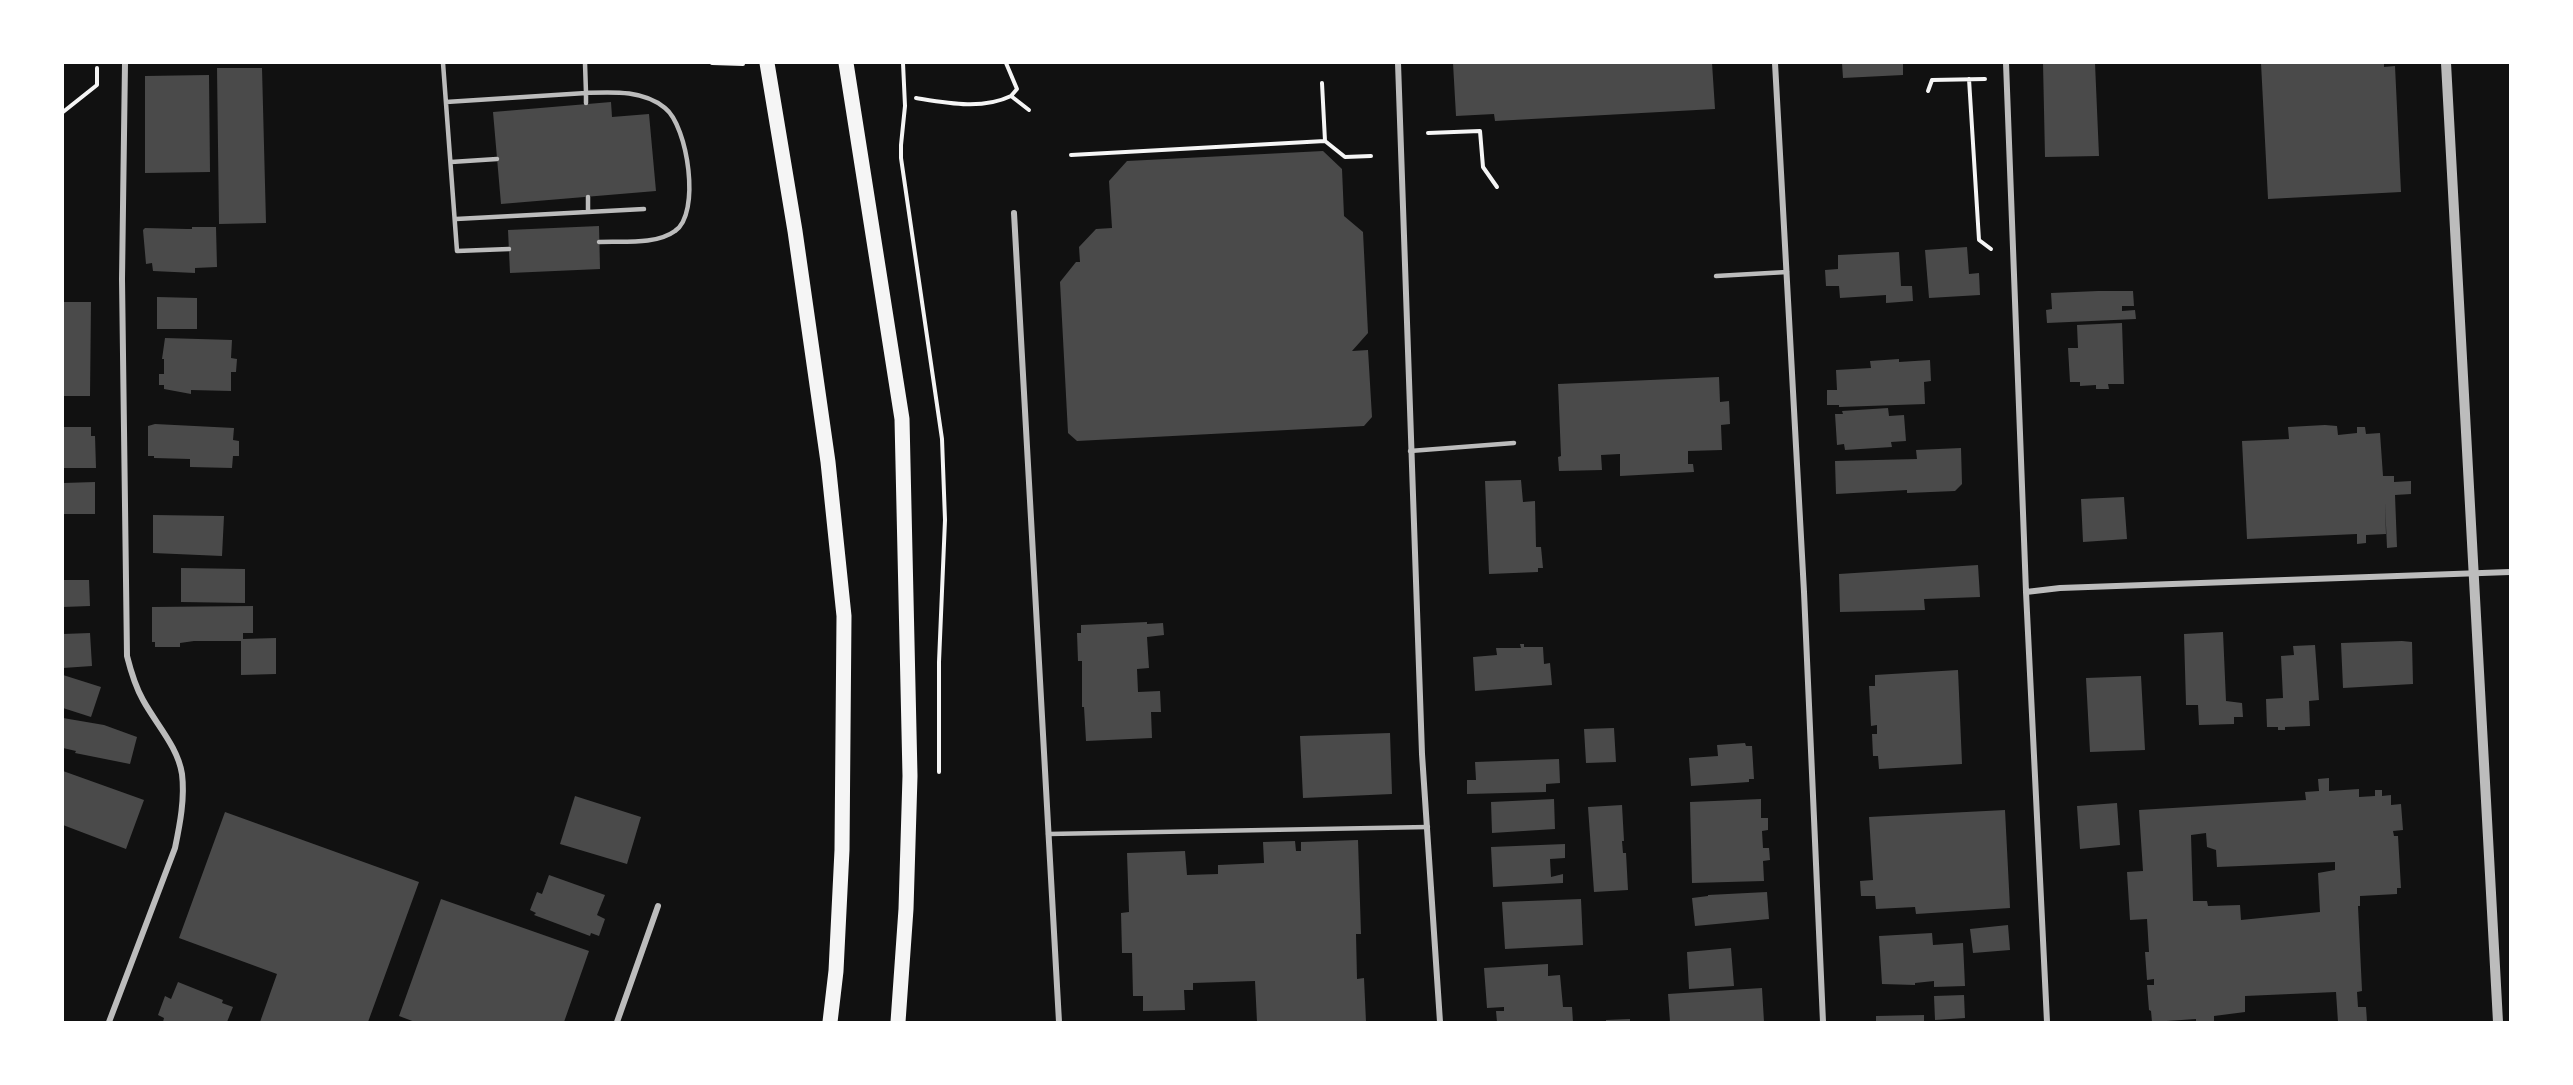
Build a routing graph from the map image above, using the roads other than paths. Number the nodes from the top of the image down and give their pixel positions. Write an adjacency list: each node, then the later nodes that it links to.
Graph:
1 (125, 63): 32 (street)
2 (443, 63): 11 (lane)
3 (585, 63): 10 (lane)
4 (767, 63): 34 (main road)
5 (846, 63): 35 (main road)
6 (1398, 63): 25 (street)
7 (1776, 63): 22 (street)
8 (2006, 63): 28 (street)
9 (2446, 63): 27 (street)
10 (586, 93): 11 (lane); 12 (lane); 20 (lane)
11 (446, 102): 14 (lane)
12 (586, 104)
13 (497, 159): 14 (lane)
14 (451, 162): 19 (lane)
15 (588, 197): 17 (lane)
16 (644, 209): 17 (lane)
17 (588, 212): 19 (lane)
18 (1014, 213): 30 (street)
19 (456, 219): 21 (lane)
20 (599, 242)
21 (509, 249)
22 (1787, 272): 23 (lane); 38 (street)
23 (1716, 276)
24 (1514, 443): 25 (lane)
25 (1410, 451): 29 (street)
26 (2510, 572): 27 (street)
27 (2473, 573): 28 (street); 40 (street)
28 (2026, 592): 39 (street)
29 (1428, 826): 30 (lane); 37 (street)
30 (1048, 834): 36 (street)
31 (658, 906): 33 (street)
32 (109, 1022)
33 (617, 1022)
34 (830, 1022)
35 (898, 1022)
36 (1059, 1022)
37 (1440, 1022)
38 (1823, 1022)
39 (2048, 1022)
40 (2498, 1022)

